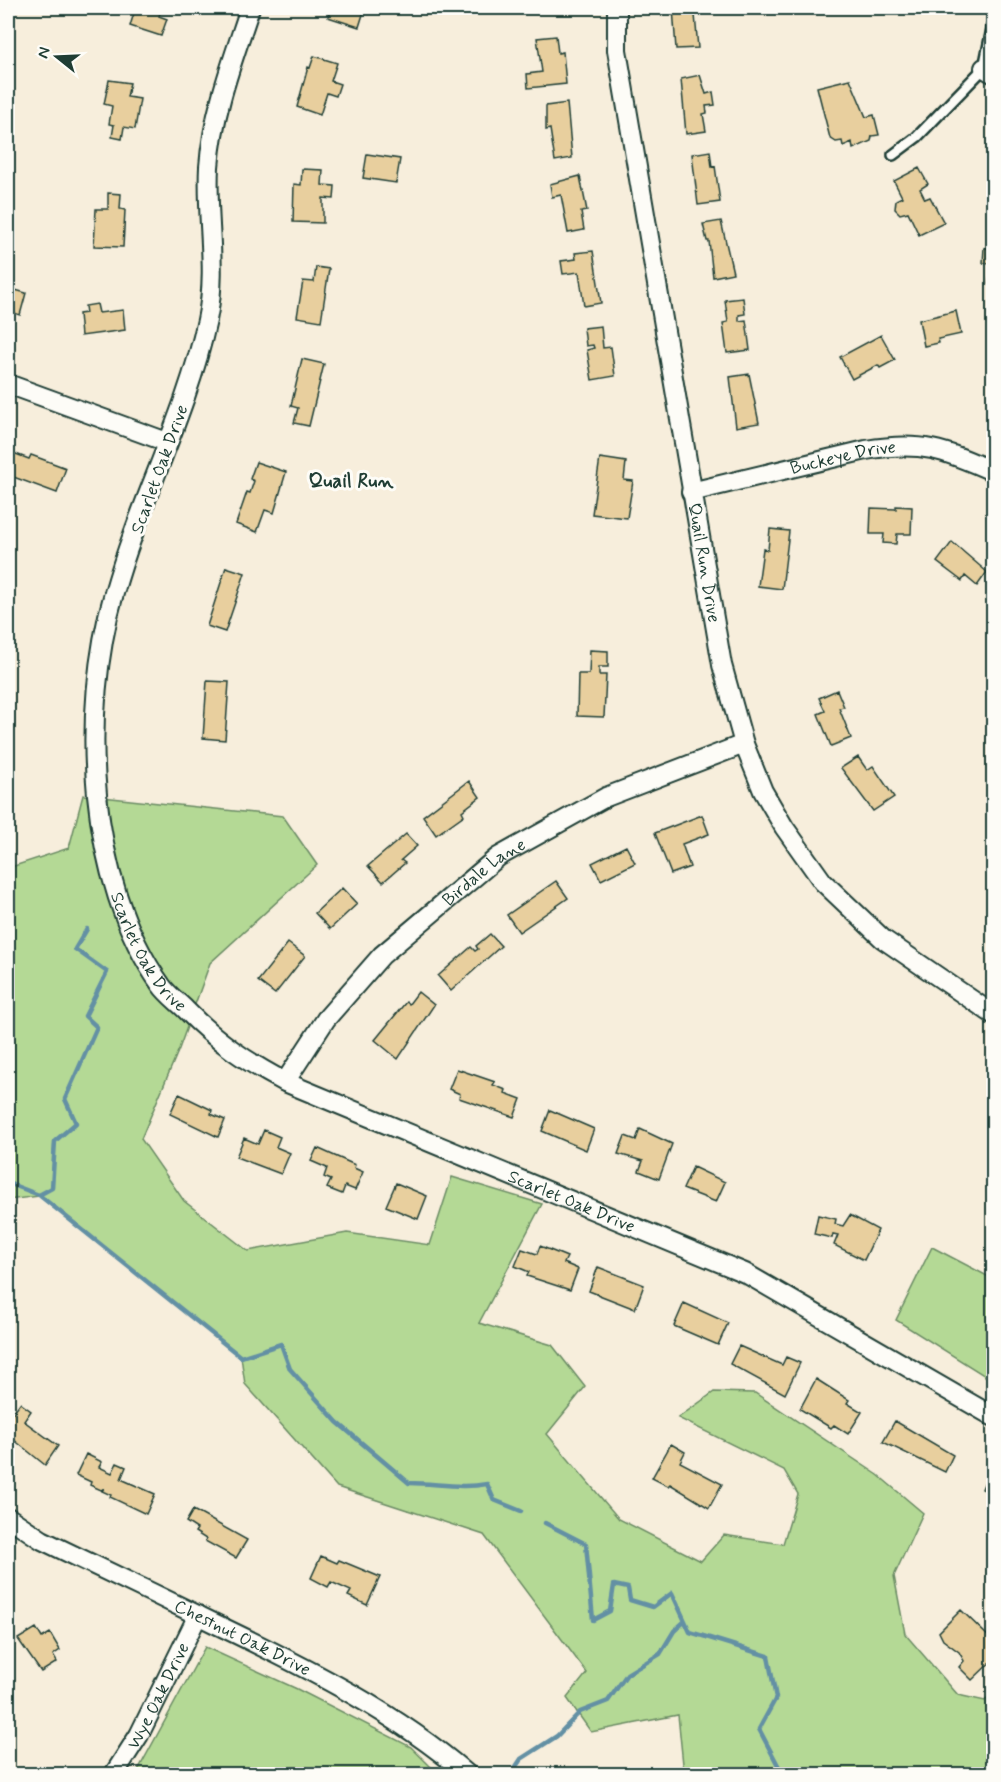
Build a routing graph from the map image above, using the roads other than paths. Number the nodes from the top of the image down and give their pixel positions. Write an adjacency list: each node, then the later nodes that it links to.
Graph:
1 (250, 8): 7 (street, Scarlet Oak Drive)
2 (616, 8): 9 (street, Quail Run Drive)
3 (993, 19): 4 (lane)
4 (989, 71): 5 (lane)
5 (893, 155)
6 (8, 384): 7 (street)
7 (167, 442): 12 (street, Scarlet Oak Drive)
8 (993, 472): 9 (street, Buckeye Drive)
9 (691, 492): 10 (street, Quail Run Drive)
10 (744, 744): 11 (street, Quail Run Drive); 12 (street, Birdale Lane)
11 (993, 1015)
12 (285, 1082): 13 (street, Scarlet Oak Drive)
13 (993, 1417)
14 (8, 1517): 15 (street, Chestnut Oak Drive)
15 (198, 1615): 16 (street, Wye Oak Drive); 17 (street, Chestnut Oak Drive)
16 (114, 1774)
17 (466, 1774)

